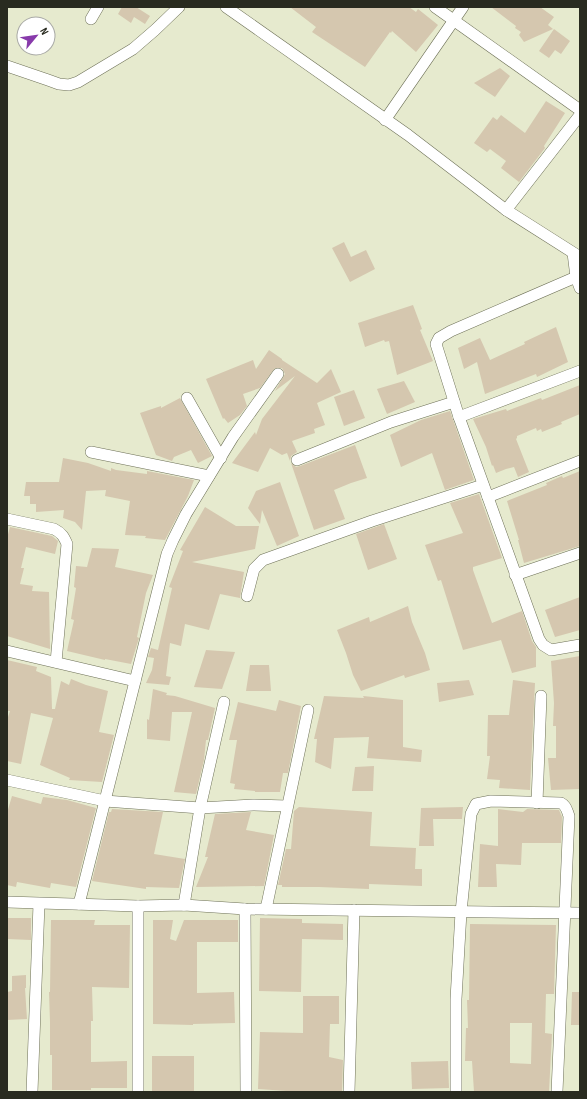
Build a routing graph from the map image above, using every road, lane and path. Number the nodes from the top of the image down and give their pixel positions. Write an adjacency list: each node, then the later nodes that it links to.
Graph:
1 (98, 7): 6 (street)
2 (179, 7): 8 (street)
3 (226, 7): 11 (street)
4 (436, 7): 7 (street)
5 (463, 7): 7 (street)
6 (91, 19)
7 (454, 21): 9 (street); 11 (street)
8 (7, 66)
9 (580, 110)
10 (580, 115): 12 (street)
11 (385, 120): 12 (street)
12 (506, 210): 13 (street)
13 (577, 255): 14 (street)
14 (578, 282): 18 (street)
15 (580, 371): 19 (street)
16 (278, 374): 21 (street)
17 (187, 398): 21 (street)
18 (454, 402): 19 (street); 22 (street)
19 (459, 416): 25 (street)
20 (91, 452): 24 (street)
21 (221, 458): 24 (street)
22 (296, 460)
23 (580, 461): 26 (street)
24 (209, 476): 34 (street)
25 (483, 485): 26 (street); 30 (street)
26 (488, 497): 29 (street)
27 (7, 519): 33 (street)
28 (580, 553): 29 (street)
29 (515, 575): 31 (street)
30 (246, 596)
31 (580, 645)
32 (7, 651): 33 (street)
33 (56, 662): 34 (street)
34 (135, 681): 39 (street)
35 (541, 696): 40 (street)
36 (224, 702): 42 (street)
37 (308, 710): 41 (street)
38 (7, 780): 39 (street)
39 (105, 801): 42 (street); 45 (street)
40 (537, 802): 51 (street); 52 (street)
41 (287, 806): 42 (street); 49 (street)
42 (200, 808): 46 (street)
43 (7, 902): 44 (street)
44 (39, 904): 45 (street); 54 (street)
45 (79, 904): 47 (street)
46 (184, 905): 47 (street); 48 (street)
47 (138, 906): 55 (street)
48 (245, 908): 49 (street); 56 (street)
49 (266, 909): 50 (street)
50 (354, 910): 51 (street); 57 (street)
51 (461, 912): 52 (street); 58 (street)
52 (565, 913): 53 (street); 59 (street)
53 (580, 913)
54 (32, 1092)
55 (138, 1092)
56 (246, 1092)
57 (350, 1092)
58 (456, 1092)
59 (557, 1092)

